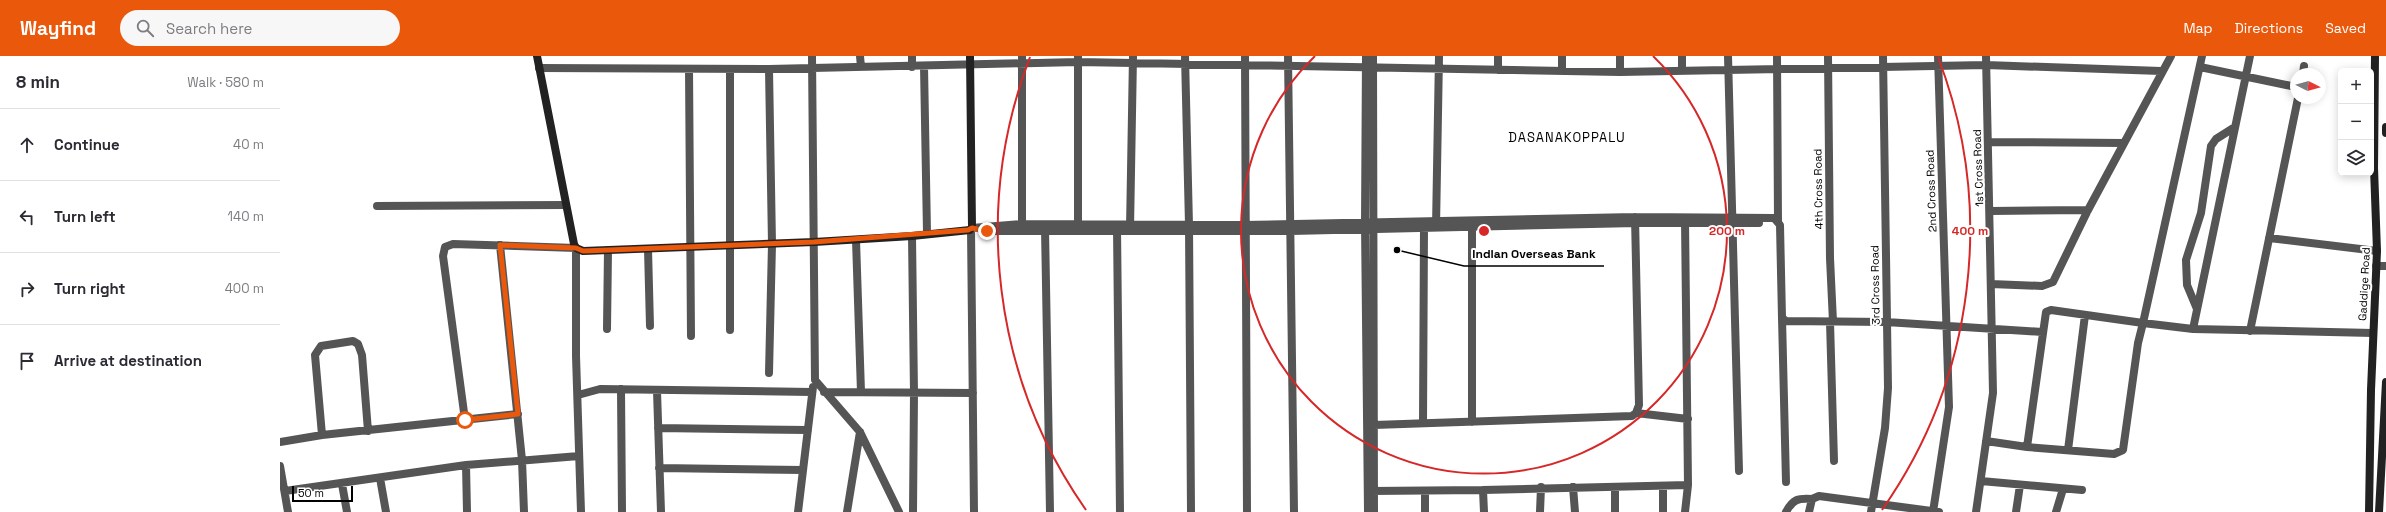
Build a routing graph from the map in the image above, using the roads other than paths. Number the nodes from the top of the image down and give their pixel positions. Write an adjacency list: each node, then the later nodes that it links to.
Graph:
1 (537, 56): 37 (street)
2 (812, 56): 38 (street)
3 (860, 56): 33 (street)
4 (912, 56): 34 (street)
5 (1245, 56): 31 (street)
6 (1288, 56): 35 (street)
7 (1366, 56): 39 (street)
8 (1373, 56): 39 (street)
9 (1439, 56): 40 (street)
10 (1498, 56): 47 (street)
11 (1562, 56): 48 (street)
12 (1620, 56): 52 (street)
13 (1682, 56): 50 (street)
14 (1728, 56): 45 (street)
15 (1777, 56): 49 (street)
16 (1828, 56): 46 (street, 4th Cross Road)
17 (1883, 56): 41 (street, 3rd Cross Road)
18 (1938, 56): 32 (street, 2nd Cross Road)
19 (1986, 56): 29 (street, 1st Cross Road)
20 (2171, 56): 51 (street)
21 (2202, 56): 36 (street)
22 (2250, 56): 53 (street)
23 (2375, 56): 94 (street, Gaddige Road)
24 (1078, 59): 26 (street); 27 (street); 78 (street)
25 (970, 60): 26 (street); 30 (street); 75 (street)
26 (1022, 60): 76 (street)
27 (1133, 60): 28 (street); 72 (street)
28 (1185, 60): 31 (street); 80 (street)
29 (1986, 65): 32 (street); 51 (street); 59 (street, 1st Cross Road)
30 (924, 66): 34 (street); 82 (street)
31 (1244, 66): 35 (street); 81 (street)
32 (1938, 66): 41 (street); 104 (street, 2nd Cross Road)
33 (861, 67): 34 (street); 38 (street)
34 (912, 67)
35 (1288, 67): 39 (street); 73 (street)
36 (2200, 67): 53 (street); 103 (street)
37 (539, 68): 42 (street); 61 (street)
38 (812, 68): 44 (street); 86 (street)
39 (1369, 68): 40 (street); 71 (street)
40 (1439, 68): 47 (street); 69 (street)
41 (1884, 68): 46 (street); 102 (street, 3rd Cross Road)
42 (689, 69): 43 (street); 90 (street)
43 (730, 69): 44 (street); 89 (street)
44 (769, 69): 87 (street)
45 (1728, 69): 49 (street); 50 (street); 68 (street)
46 (1828, 69): 49 (street); 101 (street, 4th Cross Road)
47 (1498, 70): 48 (street)
48 (1562, 70): 52 (street)
49 (1777, 70): 67 (street)
50 (1682, 71): 52 (street)
51 (2161, 71): 60 (street)
52 (1620, 72)
53 (2245, 77): 54 (street); 56 (street)
54 (2290, 86)
55 (2297, 104): 84 (street)
56 (2235, 127): 98 (street); 98 (street)
57 (2386, 127): 58 (street)
58 (2386, 131)
59 (1988, 142): 60 (street); 64 (street, 1st Cross Road)
60 (2124, 143): 63 (street)
61 (566, 205): 62 (street); 91 (street)
62 (377, 206)
63 (2088, 210): 64 (street); 97 (street)
64 (1991, 211): 97 (street, 1st Cross Road)
65 (1635, 220): 66 (street); 70 (street); 125 (street)
66 (1685, 220): 68 (street); 127 (street)
67 (1777, 220): 68 (street); 100 (street)
68 (1731, 221): 148 (street)
69 (1436, 224): 70 (street); 71 (street); 74 (street)
70 (1472, 224): 129 (street)
71 (1369, 226): 73 (street); 74 (street); 131 (street); 163 (street)
72 (1130, 227): 79 (street); 80 (street)
73 (1291, 227): 81 (street); 184 (street)
74 (1424, 227): 130 (street)
75 (974, 228): 76 (street); 82 (street); 123 (street)
76 (1022, 228): 77 (street)
77 (1045, 228): 78 (street); 180 (street)
78 (1078, 228): 79 (street)
79 (1117, 228): 181 (street)
80 (1189, 228): 81 (street); 182 (street)
81 (1244, 228): 183 (street)
82 (926, 233): 83 (street)
83 (912, 236): 85 (street); 122 (street)
84 (2269, 238): 94 (street); 110 (street)
85 (856, 240): 86 (street); 121 (street)
86 (814, 242): 87 (street); 115 (street)
87 (772, 244): 89 (street); 114 (street)
88 (500, 245): 91 (street); 126 (street); 128 (street)
89 (729, 246): 90 (street); 109 (street)
90 (690, 247): 92 (street); 113 (street)
91 (576, 248): 93 (street); 124 (street)
92 (648, 249): 93 (street); 105 (street)
93 (608, 250): 108 (street)
94 (2377, 251): 95 (street, Gaddige Road)
95 (2376, 266): 96 (street); 112 (street, Gaddige Road)
96 (2386, 266)
97 (1991, 284): 106 (street, 1st Cross Road)
98 (2197, 310): 107 (street)
99 (2085, 315): 103 (street); 111 (street); 140 (street)
100 (1782, 318): 101 (street); 151 (street)
101 (1832, 322): 102 (street); 143 (street, 4th Cross Road)
102 (1886, 322): 104 (street); 166 (street, 3rd Cross Road)
103 (2143, 323): 107 (street); 140 (street)
104 (1947, 325): 106 (street); 197 (street, 2nd Cross Road)
105 (650, 326)
106 (1992, 327): 111 (street); 137 (street, 1st Cross Road)
107 (2193, 329): 110 (street)
108 (607, 330)
109 (730, 330)
110 (2250, 331): 112 (street)
111 (2042, 332): 139 (street)
112 (2373, 333): 201 (street, Gaddige Road)
113 (691, 336)
114 (769, 373)
115 (815, 380): 119 (street); 120 (street)
116 (2386, 382): 202 (street)
117 (621, 389): 118 (street); 124 (street); 173 (street)
118 (656, 391): 119 (street); 132 (street)
119 (812, 392): 133 (street)
120 (824, 392): 121 (street); 135 (street)
121 (861, 392): 122 (street)
122 (914, 393): 123 (street); 178 (street)
123 (973, 393): 179 (street)
124 (578, 395): 141 (street)
125 (1636, 413): 127 (street); 129 (street)
126 (518, 414): 128 (street); 142 (street)
127 (1688, 419): 153 (street)
128 (465, 420): 134 (street)
129 (1472, 422): 130 (street)
130 (1423, 423): 131 (street)
131 (1374, 425): 163 (street)
132 (658, 428): 133 (street); 146 (street)
133 (808, 430): 147 (street)
134 (368, 431): 136 (street); 136 (street)
135 (860, 432): 176 (street); 177 (street)
136 (322, 435): 138 (street)
137 (1986, 441): 139 (street); 150 (street, 1st Cross Road)
138 (280, 442)
139 (2027, 447): 140 (street)
140 (2068, 450)
141 (579, 456): 142 (street); 172 (street)
142 (522, 460): 144 (street); 171 (street)
143 (1834, 462)
144 (466, 465): 149 (street); 170 (street)
145 (280, 466): 162 (street)
146 (659, 468): 147 (street); 174 (street)
147 (803, 470): 175 (street)
148 (1739, 471)
149 (380, 478): 152 (street); 169 (street)
150 (1981, 481): 154 (street); 198 (street, 1st Cross Road)
151 (1786, 482)
152 (342, 484): 162 (street); 168 (street)
153 (1688, 485): 156 (street); 193 (street)
154 (2020, 485): 159 (street); 199 (street)
155 (1615, 486): 156 (street); 157 (street); 191 (street)
156 (1663, 486): 192 (street)
157 (1573, 487): 158 (street); 190 (street)
158 (1541, 488): 160 (street); 189 (street)
159 (2063, 489): 161 (street); 200 (street)
160 (1483, 490): 164 (street); 188 (street)
161 (2082, 490)
162 (285, 491): 167 (street)
163 (1371, 491): 164 (street); 185 (street); 186 (street)
164 (1425, 491): 187 (street)
165 (1812, 499): 166 (street); 194 (street); 195 (street)
166 (1872, 503): 196 (street, 3rd Cross Road); 197 (street)
167 (288, 512)
168 (347, 512)
169 (386, 512)
170 (468, 512)
171 (524, 512)
172 (581, 512)
173 (622, 512)
174 (661, 512)
175 (798, 512)
176 (847, 512)
177 (899, 512)
178 (913, 512)
179 (974, 512)
180 (1050, 512)
181 (1120, 512)
182 (1191, 512)
183 (1247, 512)
184 (1294, 512)
185 (1368, 512)
186 (1374, 512)
187 (1425, 512)
188 (1484, 512)
189 (1540, 512)
190 (1575, 512)
191 (1615, 512)
192 (1663, 512)
193 (1685, 512)
194 (1786, 512)
195 (1810, 512)
196 (1871, 512)
197 (1935, 512)
198 (1976, 512)
199 (2016, 512)
200 (2056, 512)
201 (2369, 512)
202 (2379, 512)

